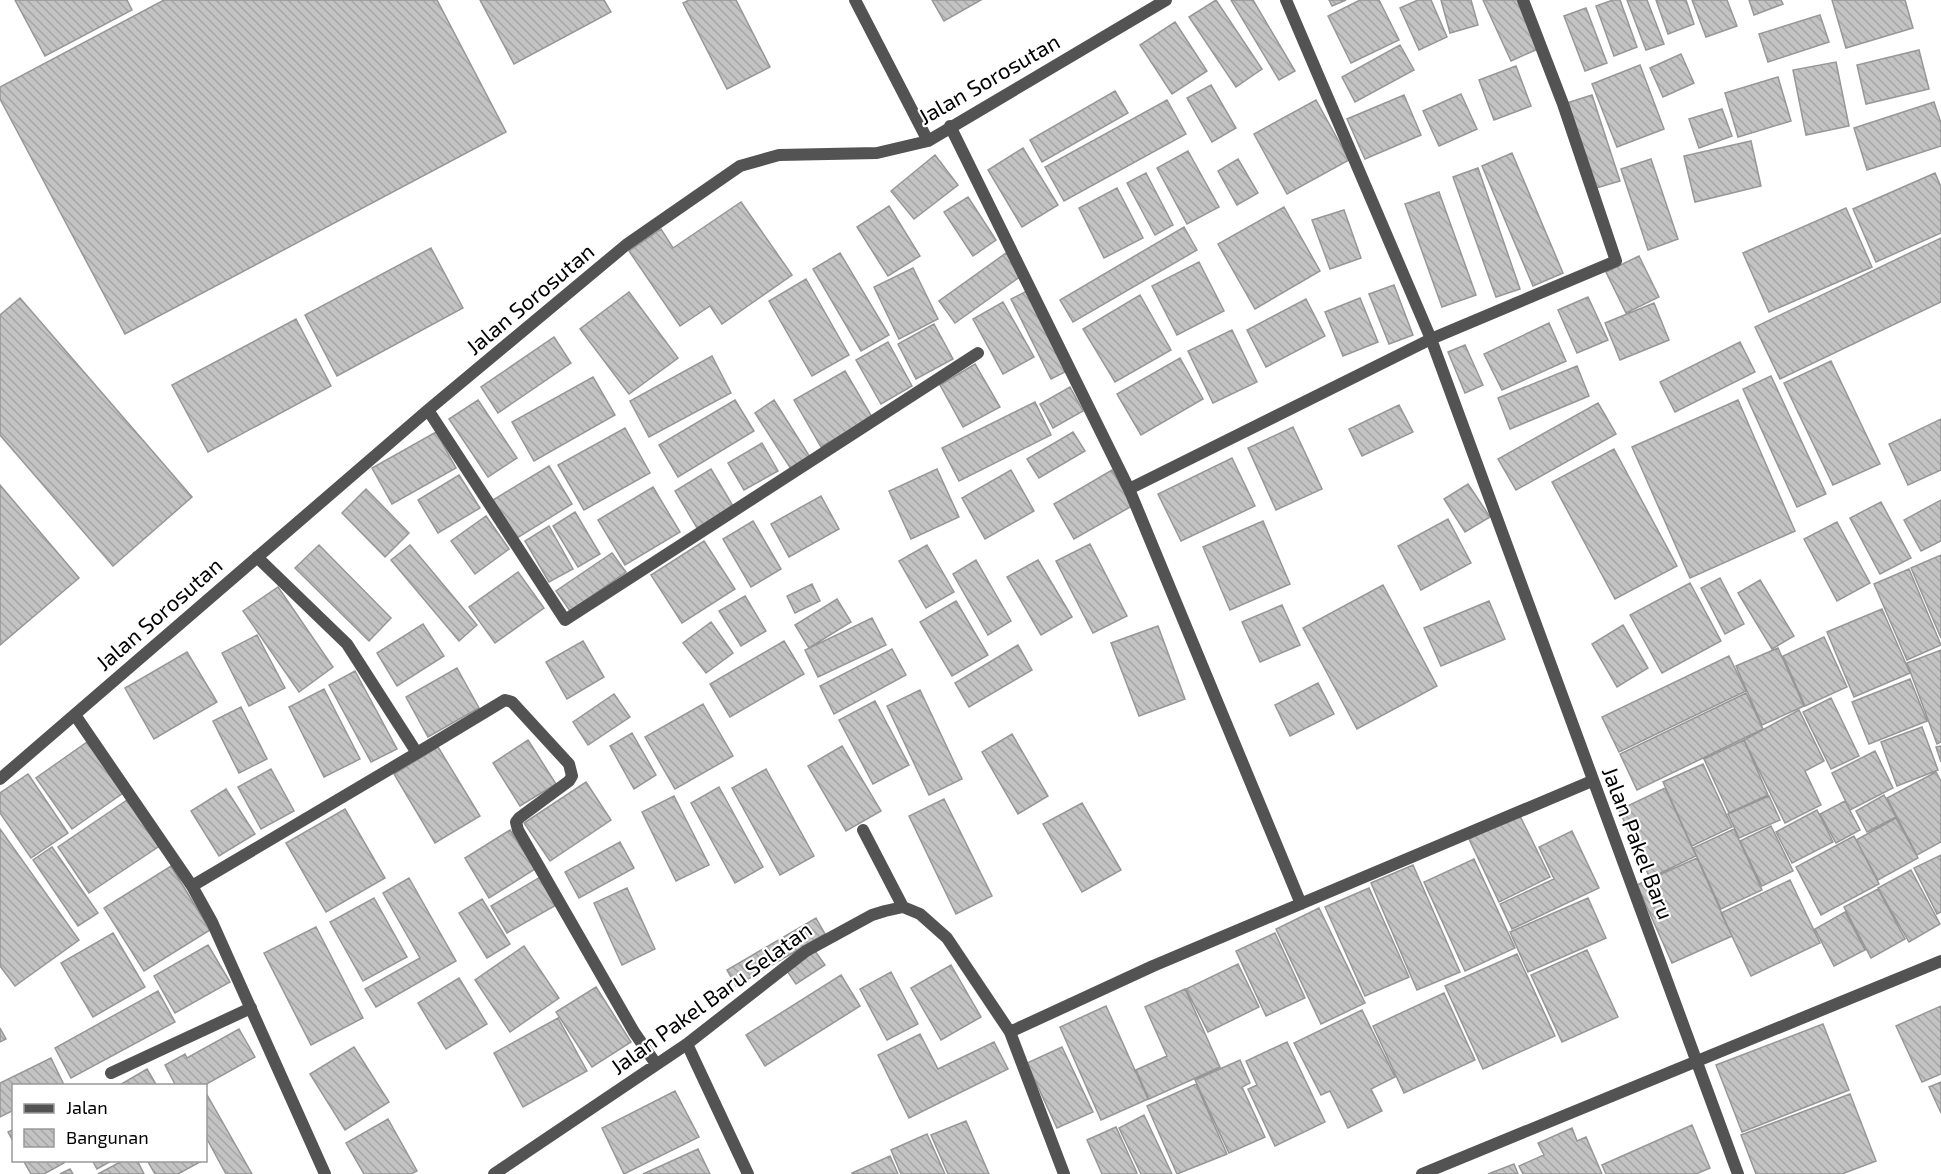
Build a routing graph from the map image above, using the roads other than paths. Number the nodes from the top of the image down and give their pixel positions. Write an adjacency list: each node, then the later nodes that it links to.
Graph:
1 (855, 0): 6 (street)
2 (1166, 0): 5 (street, Jalan Sorosutan)
3 (1286, 0): 7 (street, Jalan Pakel Baru)
4 (1523, 0): 7 (street)
5 (950, 126): 6 (street, Jalan Sorosutan); 10 (street)
6 (928, 141): 9 (street, Jalan Sorosutan)
7 (1431, 339): 10 (street); 15 (street, Jalan Pakel Baru)
8 (978, 352): 9 (street)
9 (428, 410): 11 (street, Jalan Sorosutan)
10 (1129, 489): 18 (street)
11 (256, 557): 12 (street, Jalan Sorosutan); 13 (street)
12 (75, 715): 14 (street, Jalan Sorosutan); 17 (street)
13 (417, 753): 17 (street); 25 (street)
14 (0, 779)
15 (1592, 782): 18 (street); 24 (street, Jalan Pakel Baru)
16 (863, 830): 19 (street)
17 (192, 886): 21 (street)
18 (1301, 904): 22 (street)
19 (903, 907): 22 (street); 23 (street, Jalan Pakel Baru Selatan)
20 (1941, 961): 24 (street)
21 (251, 1008): 26 (street); 27 (street)
22 (1010, 1032): 30 (street)
23 (687, 1044): 25 (street, Jalan Pakel Baru Selatan); 29 (street)
24 (1696, 1060): 31 (street); 32 (street, Jalan Pakel Baru)
25 (656, 1064): 28 (street, Jalan Pakel Baru Selatan)
26 (111, 1073)
27 (325, 1174)
28 (494, 1174)
29 (747, 1174)
30 (1064, 1174)
31 (1422, 1174)
32 (1738, 1174)

